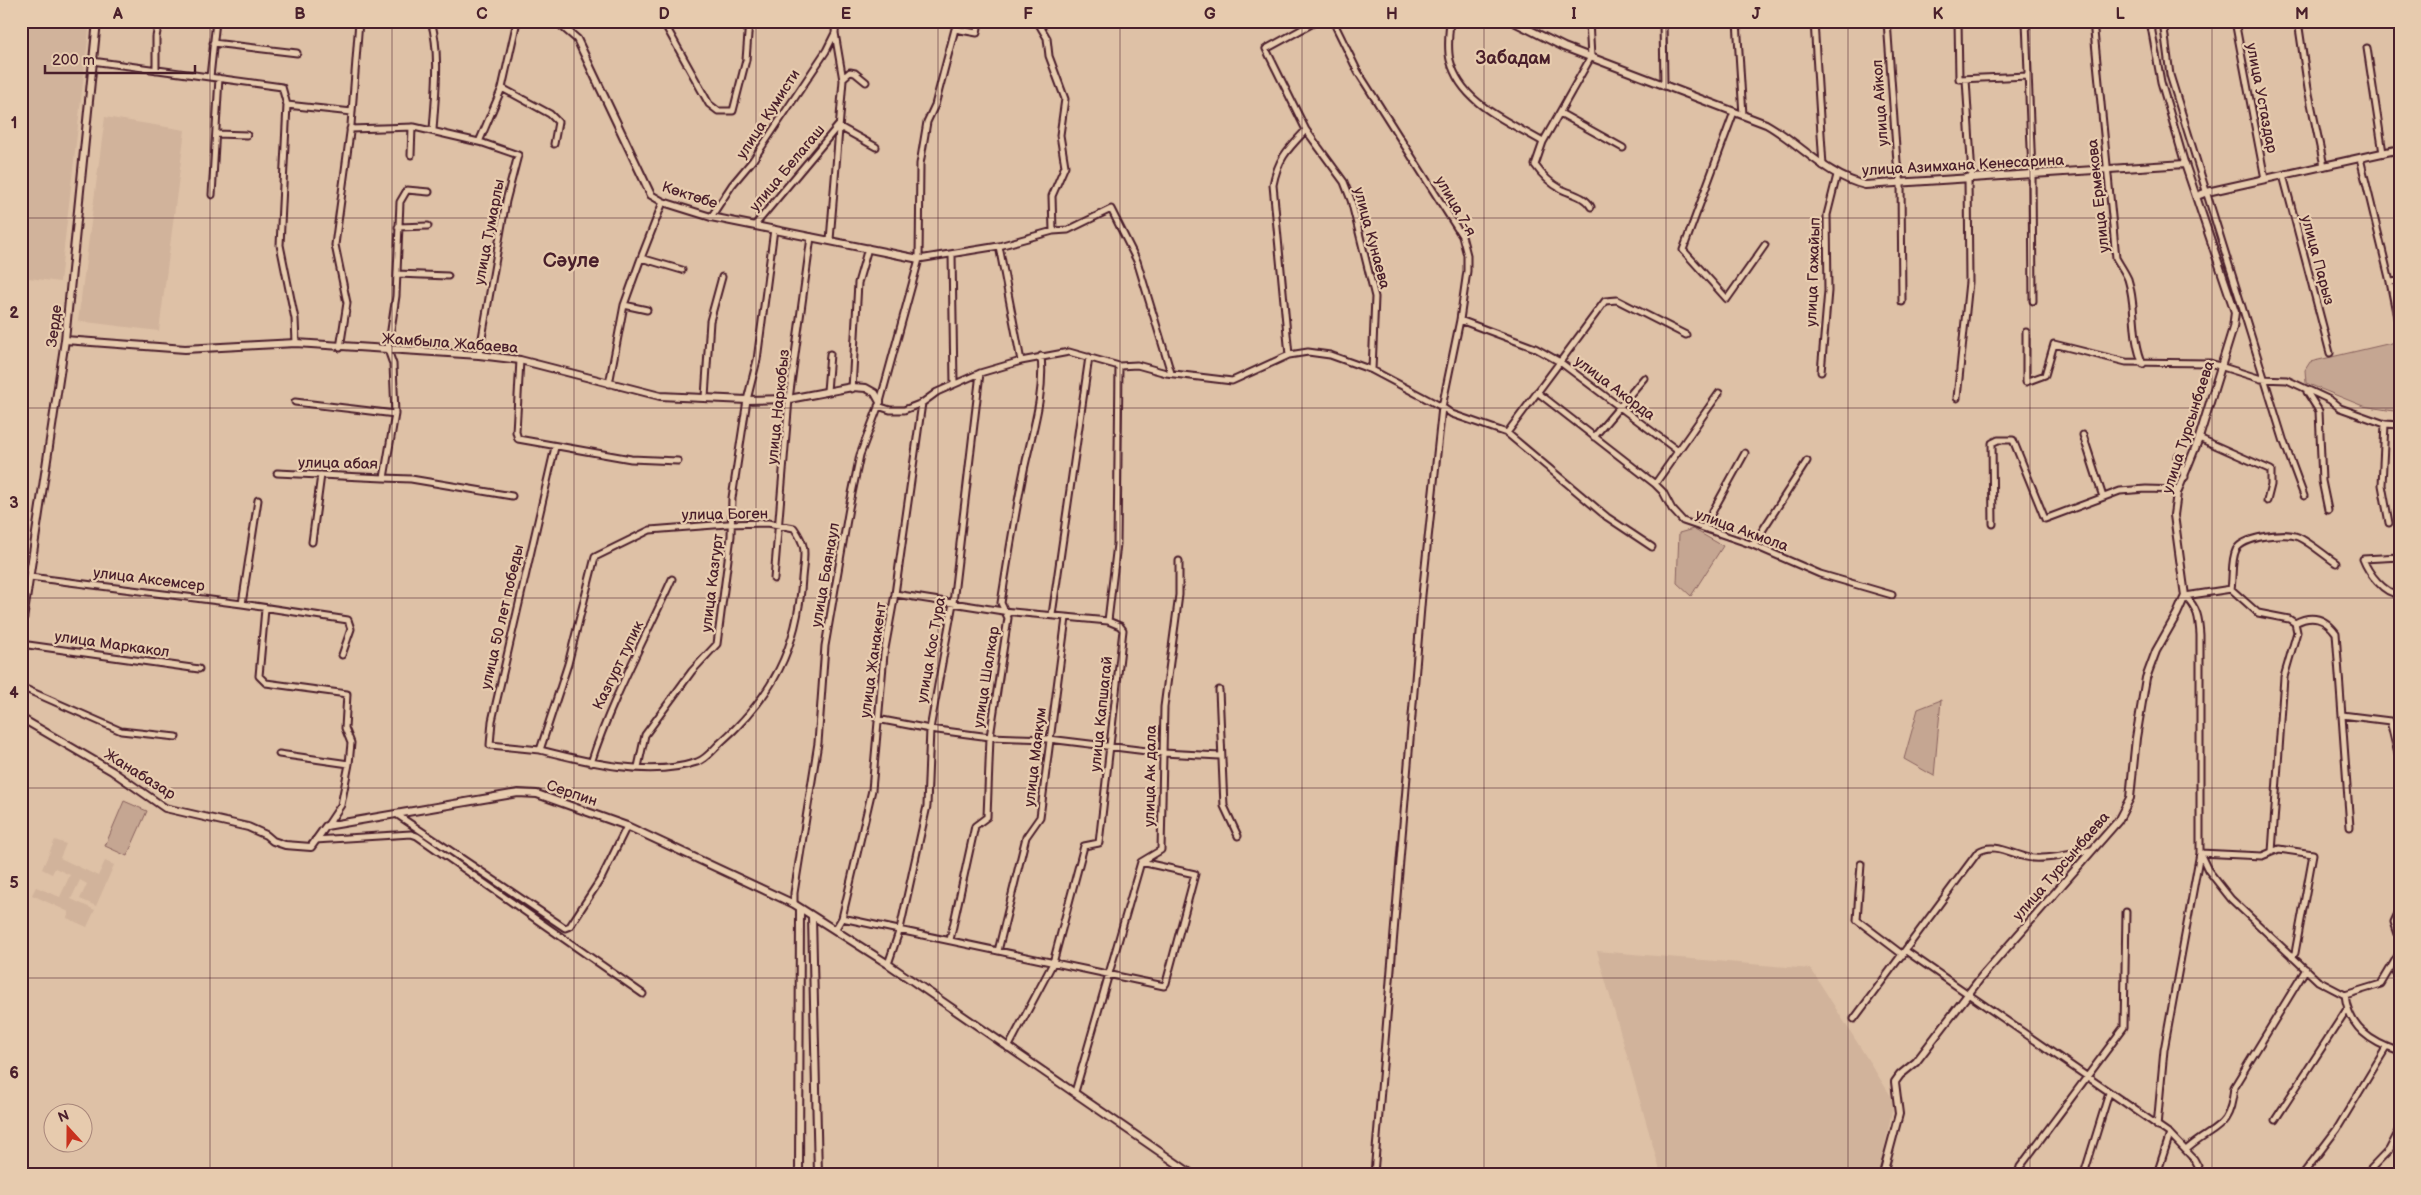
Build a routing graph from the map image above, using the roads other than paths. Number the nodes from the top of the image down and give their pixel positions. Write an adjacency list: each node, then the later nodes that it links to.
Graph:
1 (97, 21): 34 (street, Зерде)
2 (159, 21): 35 (street)
3 (216, 21): 30 (street)
4 (359, 21): 45 (street)
5 (431, 21): 53 (street)
6 (517, 21): 43 (street)
7 (556, 21): 79 (street, Көктөбе)
8 (663, 21): 9 (street)
9 (749, 21)
10 (836, 21): 29 (street, улица Кумисти)
11 (979, 21): 94 (street, улица Баянаул)
12 (1037, 21): 86 (street)
13 (1317, 21): 52 (street, улица Кунаева)
14 (1333, 21): 105 (street, улица 7-я)
15 (1450, 21): 57 (street)
16 (1512, 21): 33 (street, улица Азимхана Кенесарина)
17 (1589, 21): 33 (street)
18 (1662, 21): 42 (street)
19 (1737, 21): 48 (street)
20 (1814, 21): 66 (street)
21 (1887, 21): 74 (street, улица Айкол)
22 (1958, 21): 40 (street)
23 (2026, 21): 36 (street)
24 (2093, 21): 68 (street, улица Ермекова)
25 (2150, 21): 65 (street)
26 (2163, 21): 76 (street)
27 (2235, 21): 73 (street, улица Устаздар)
28 (2298, 21): 67 (street)
29 (835, 33): 39 (street, улица Белагаш); 81 (street, улица Кумисти)
30 (213, 43): 32 (street); 37 (street)
31 (2367, 48): 62 (street)
32 (297, 53)
33 (1591, 57): 42 (street, улица Азимхана Кенесарина); 47 (street)
34 (92, 61): 35 (street); 109 (street, Зерде)
35 (156, 70): 37 (street)
36 (2028, 76): 40 (street); 69 (street)
37 (210, 77): 38 (street)
38 (219, 78): 44 (street); 54 (street)
39 (843, 78): 41 (street); 49 (street, улица Белагаш)
40 (1966, 79): 72 (street)
41 (866, 82)
42 (1664, 86): 46 (street, улица Азимхана Кенесарина)
43 (502, 88): 56 (street); 58 (street)
44 (287, 105): 45 (street); 110 (street)
45 (352, 112): 51 (street)
46 (1734, 112): 48 (street, улица Азимхана Кенесарина); 89 (street)
47 (1560, 113): 57 (street); 60 (street)
48 (1743, 115): 66 (street, улица Азимхана Кенесарина)
49 (838, 126): 59 (street, улица Белагаш); 82 (street, улица Белагаш); 88 (street, улица Белагаш)
50 (412, 127): 51 (street, улица Тумарлы); 53 (street, улица Тумарлы); 63 (street)
51 (350, 129): 111 (street)
52 (1306, 130): 116 (street); 125 (street, улица Кунаева)
53 (433, 131): 56 (street, улица Тумарлы)
54 (216, 134): 55 (street); 77 (street)
55 (247, 134)
56 (479, 142): 115 (street, улица Тумарлы)
57 (1543, 142): 80 (street)
58 (554, 144)
59 (876, 147)
60 (1623, 148)
61 (2400, 149): 62 (street)
62 (2383, 153): 64 (street)
63 (411, 155)
64 (2360, 158): 67 (street); 100 (street)
65 (2185, 164): 68 (street, улица Азимхана Кенесарина); 78 (street, улица Турсынбаева)
66 (1823, 166): 70 (street, улица Азимхана Кенесарина)
67 (2324, 166): 71 (street)
68 (2108, 169): 69 (street, улица Азимхана Кенесарина); 122 (street, улица Ермекова)
69 (2032, 173): 72 (street, улица Азимхана Кенесарина); 101 (street)
70 (1837, 174): 74 (street, улица Азимхана Кенесарина); 126 (street, улица Гажайып)
71 (2283, 175): 73 (street); 113 (street, улица Парыз)
72 (1970, 177): 74 (street, улица Азимхана Кенесарина); 139 (street)
73 (2265, 179): 76 (street)
74 (1901, 183): 102 (street, улица Айкол)
75 (429, 192): 84 (street)
76 (2207, 192): 78 (street); 130 (street)
77 (212, 195)
78 (2197, 196): 124 (street, улица Турсынбаева)
79 (663, 202): 81 (street, Көктөбе); 93 (street)
80 (1591, 207)
81 (711, 216): 82 (street, Көктөбе)
82 (755, 225): 85 (street, Көктөбе)
83 (428, 226): 84 (street)
84 (398, 227): 96 (street)
85 (774, 229): 87 (street, Көктөбе); 141 (street, улица Казгурт)
86 (1053, 231): 90 (street); 128 (street)
87 (811, 237): 88 (street, Көктөбе); 140 (street, улица Наркобыз)
88 (830, 240): 91 (street, Көктөбе)
89 (1764, 245)
90 (999, 246): 92 (street); 120 (street)
91 (868, 248): 94 (street, Көктөбе); 133 (street)
92 (952, 254): 94 (street); 132 (street)
93 (641, 258): 95 (street); 103 (street)
94 (919, 259): 144 (street, улица Баянаул)
95 (682, 270)
96 (397, 274): 97 (street); 112 (street)
97 (448, 276)
98 (722, 277): 138 (street)
99 (2400, 281): 100 (street)
100 (2390, 282): 107 (street)
101 (2034, 301)
102 (1902, 302)
103 (624, 304): 104 (street); 131 (street)
104 (647, 310)
105 (1460, 320): 121 (street); 145 (street, улица 7-я)
106 (2026, 332): 122 (street)
107 (2400, 332)
108 (1686, 335): 121 (street)
109 (65, 340): 110 (street, Жамбыла Жабаева); 183 (street, Зерде)
110 (296, 344): 111 (street, Жамбыла Жабаева)
111 (340, 348): 112 (street, Жамбыла Жабаева)
112 (388, 350): 115 (street, Жамбыла Жабаева); 147 (street, улица абая)
113 (2330, 352)
114 (830, 354): 134 (street)
115 (479, 355): 119 (street, Жамбыла Жабаева)
116 (1289, 355): 125 (street); 128 (street)
117 (1041, 356): 118 (street); 120 (street); 194 (street, улица Шалкар)
118 (1089, 357): 123 (street); 195 (street)
119 (520, 360): 131 (street, Жамбыла Жабаева); 154 (street)
120 (1021, 361): 127 (street)
121 (1560, 362): 136 (street, улица Акорда); 146 (street, улица Акорда)
122 (2143, 364): 124 (street)
123 (1119, 366): 128 (street); 197 (street)
124 (2222, 366): 130 (street); 153 (street, улица Турсынбаева)
125 (1372, 370): 145 (street)
126 (1821, 372)
127 (980, 373): 132 (street); 191 (street, улица Кос Тура)
128 (1171, 373)
129 (1644, 378): 146 (street)
130 (2266, 379): 135 (street); 167 (street)
131 (609, 384): 138 (street, Жамбыла Жабаева)
132 (954, 384): 143 (street)
133 (852, 389): 134 (street, Жамбыла Жабаева); 144 (street, Жамбыла Жабаева)
134 (827, 391): 140 (street, Жамбыла Жабаева)
135 (2306, 391): 148 (street); 171 (street)
136 (1538, 392): 150 (street, улица Акорда); 152 (street, улица Акмола)
137 (1719, 394): 155 (street)
138 (705, 397): 141 (street, Жамбыла Жабаева)
139 (1957, 398)
140 (789, 399): 141 (street, Жамбыла Жабаева); 175 (street, улица Наркобыз)
141 (747, 400): 172 (street, улица Казгурт)
142 (295, 402): 147 (street)
143 (922, 403): 144 (street); 187 (street, улица Жанакент)
144 (879, 404): 232 (street, улица Баянаул)
145 (1442, 407): 150 (street); 268 (street, улица 7-я)
146 (1619, 408): 152 (street); 155 (street, улица Акорда)
147 (395, 414): 163 (street, улица абая)
148 (2385, 424): 149 (street); 173 (street)
149 (2400, 425)
150 (1507, 433): 179 (street)
151 (2083, 435): 168 (street)
152 (1594, 437): 164 (street, улица Акмола)
153 (2199, 438): 162 (street, улица Турсынбаева); 170 (street)
154 (555, 447): 158 (street); 213 (street, улица 50 лет победы)
155 (1678, 451): 164 (street)
156 (1745, 453): 176 (street)
157 (2177, 457): 162 (street)
158 (678, 461)
159 (1807, 461): 178 (street)
160 (277, 473): 161 (street, улица абая)
161 (321, 475): 163 (street, улица абая); 177 (street)
162 (2185, 477): 165 (street, улица Турсынбаева)
163 (384, 478): 166 (street)
164 (1655, 484): 176 (street, улица Акмола)
165 (2179, 490): 168 (street); 190 (street, улица Турсынбаева)
166 (512, 496)
167 (2304, 496)
168 (2103, 497): 174 (street)
169 (258, 500): 192 (street)
170 (2267, 501)
171 (2328, 510)
172 (732, 523): 175 (street, улица Боген); 213 (street, улица Боген); 220 (street, улица Казгурт)
173 (2388, 523)
174 (1993, 524)
175 (780, 527): 185 (street, улица Наркобыз); 220 (street, улица Боген)
176 (1704, 527): 178 (street, улица Акмола)
177 (312, 542)
178 (1753, 545): 189 (street, улица Акмола)
179 (1652, 547)
180 (2400, 556): 188 (street)
181 (1179, 561): 214 (street, улица Ак дала)
182 (2336, 563): 186 (street)
183 (30, 577): 192 (street, улица Аксемсер); 199 (street, Зерде)
184 (672, 579): 218 (street, Казгурт тупик)
185 (774, 580)
186 (2231, 589): 190 (street); 198 (street)
187 (895, 594): 191 (street); 207 (street, улица Жанакент)
188 (2400, 594)
189 (1892, 595)
190 (2185, 596): 227 (street, улица Турсынбаева); 229 (street)
191 (953, 603): 194 (street); 208 (street, улица Кос Тура)
192 (242, 604): 193 (street, улица Аксемсер)
193 (266, 608): 201 (street, улица Аксемсер); 219 (street)
194 (1003, 611): 195 (street); 210 (street, улица Шалкар)
195 (1052, 616): 196 (street)
196 (1066, 618): 197 (street); 211 (street, улица Маякум)
197 (1108, 621): 212 (street, улица Капшагай)
198 (2295, 624): 205 (street); 228 (street)
199 (21, 633)
200 (21, 644): 202 (street, улица Маркакол)
201 (342, 654)
202 (199, 669)
203 (21, 687): 209 (street)
204 (1219, 690): 216 (street)
205 (2342, 715): 217 (street); 224 (street)
206 (21, 718): 226 (street, Жанабазар)
207 (877, 718): 208 (street); 236 (street, улица Жанакент)
208 (930, 729): 210 (street); 238 (street, улица Кос Тура)
209 (176, 737)
210 (990, 737): 211 (street); 239 (street, улица Шалкар)
211 (1049, 739): 212 (street); 241 (street, улица Маякум)
212 (1111, 746): 214 (street); 245 (street, улица Капшагай)
213 (540, 750): 218 (street, улица Боген)
214 (1162, 753): 216 (street); 230 (street, улица Ак дала)
215 (279, 754): 219 (street)
216 (1220, 756): 225 (street)
217 (2400, 762)
218 (591, 763): 220 (street, улица Боген)
219 (349, 764): 222 (street)
220 (638, 767)
221 (396, 814): 222 (street, Серпин); 223 (street, Серпин); 223 (street)
222 (326, 826): 226 (street)
223 (627, 826): 232 (street, Серпин)
224 (2350, 828)
225 (1238, 836)
226 (315, 840): 250 (street)
227 (2091, 850): 243 (street); 249 (street, улица Турсынбаева)
228 (2272, 852): 229 (street); 244 (street)
229 (2200, 853): 244 (street); 261 (street)
230 (1141, 862): 248 (street); 248 (street)
231 (1861, 864): 243 (street)
232 (797, 906): 235 (street, Серпин); 265 (street)
233 (2400, 909): 240 (street)
234 (2126, 912): 257 (street)
235 (812, 917): 237 (street, Серпин); 266 (street)
236 (842, 918): 237 (street, улица Жанакент); 238 (street)
237 (835, 930): 246 (street, Серпин)
238 (900, 930): 239 (street); 246 (street, улица Кос Тура)
239 (950, 940): 241 (street)
240 (2400, 940)
241 (998, 951): 245 (street)
242 (2400, 952): 251 (street)
243 (1905, 953): 249 (street); 253 (street)
244 (2292, 957): 247 (street)
245 (1053, 963): 248 (street); 254 (street, улица Капшагай)
246 (888, 964): 254 (street, Серпин)
247 (2306, 969): 251 (street); 264 (street)
248 (1108, 975): 258 (street)
249 (1968, 993): 257 (street); 269 (street, улица Турсынбаева)
250 (642, 994)
251 (2345, 995): 252 (street)
252 (2347, 1009): 255 (street); 260 (street)
253 (1854, 1019)
254 (1008, 1048): 258 (street, Серпин)
255 (2386, 1048): 256 (street); 274 (street)
256 (2400, 1052)
257 (2086, 1077): 259 (street); 270 (street)
258 (1075, 1092): 267 (street, Серпин)
259 (2109, 1093): 261 (street); 271 (street)
260 (2275, 1120)
261 (2158, 1126): 263 (street)
262 (2400, 1129): 275 (street)
263 (2170, 1134): 264 (street); 272 (street)
264 (2186, 1150): 273 (street)
265 (798, 1174)
266 (818, 1174)
267 (1192, 1174)
268 (1374, 1174)
269 (1883, 1174)
270 (2018, 1174)
271 (2084, 1174)
272 (2157, 1174)
273 (2202, 1174)
274 (2303, 1174)
275 (2366, 1174)

